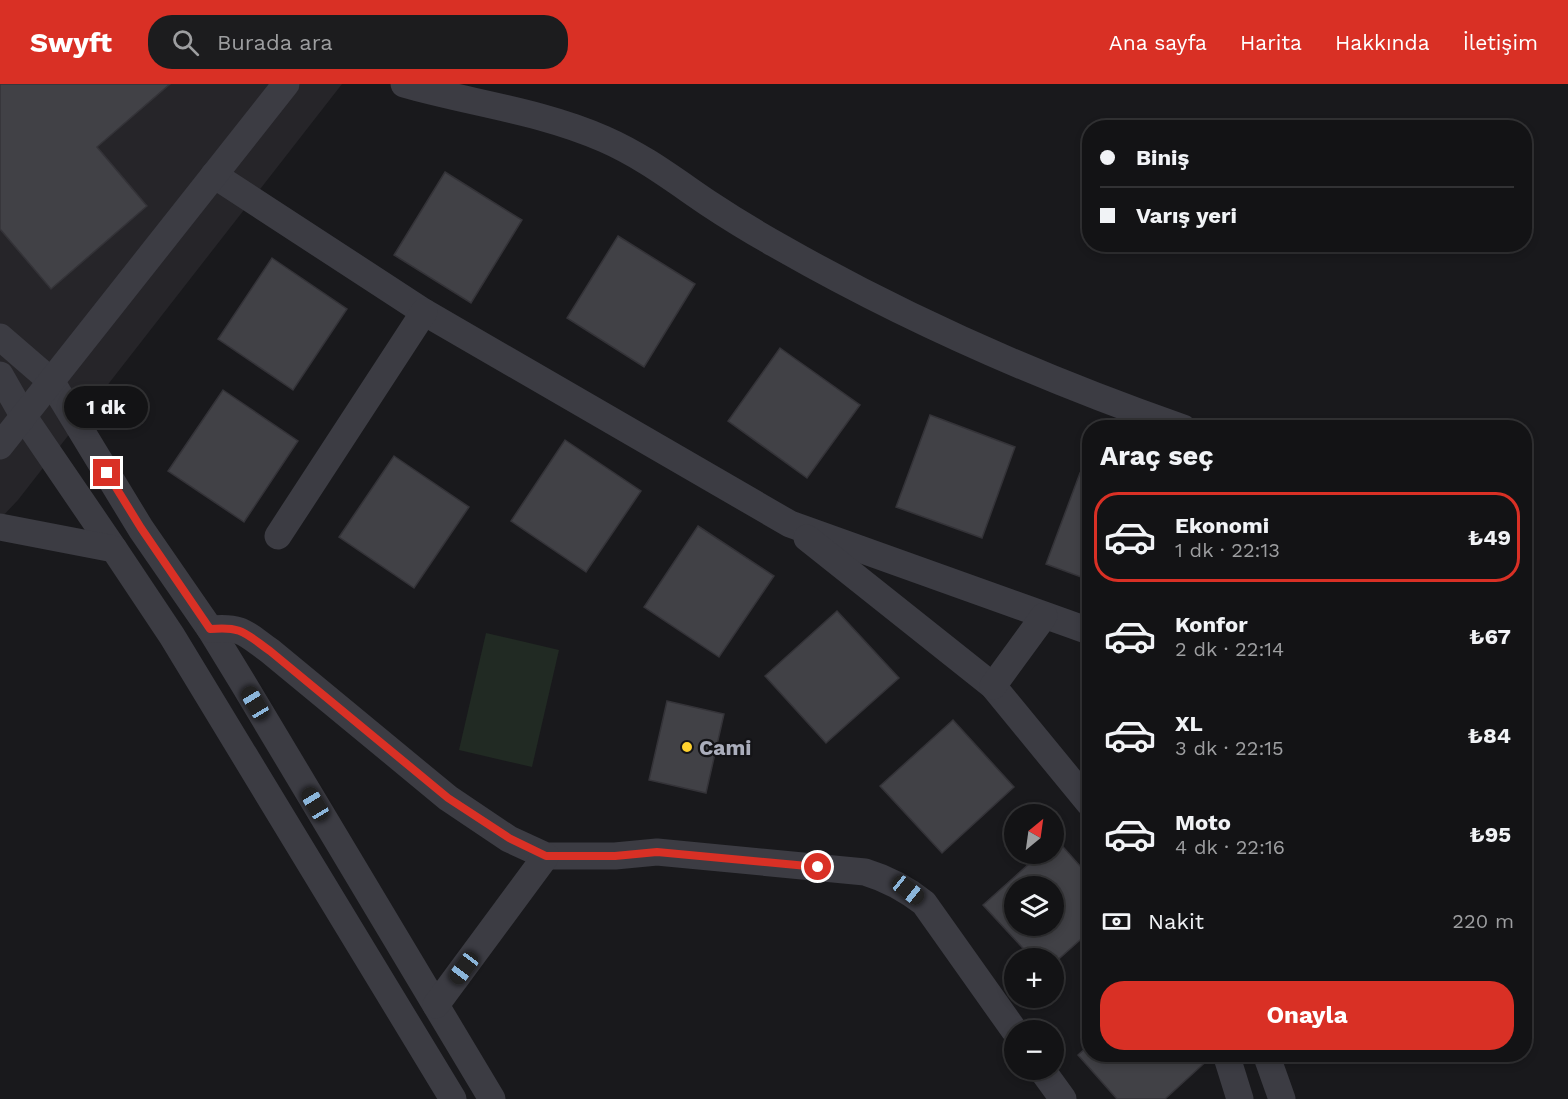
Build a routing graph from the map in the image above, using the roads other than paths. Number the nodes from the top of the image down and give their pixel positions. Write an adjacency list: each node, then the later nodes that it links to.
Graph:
1 (286, 84): 3 (street)
2 (404, 84): 9 (street)
3 (214, 175): 4 (street); 7 (street)
4 (424, 312): 11 (street); 13 (street)
5 (0, 336): 7 (street)
6 (0, 375): 8 (street)
7 (51, 381): 8 (street); 16 (street)
8 (24, 417): 10 (street); 14 (street)
9 (1160, 420)
10 (0, 446)
11 (790, 524): 15 (street); 18 (street)
12 (0, 527): 14 (street)
13 (278, 536)
14 (114, 549): 26 (street)
15 (1044, 616): 17 (street); 18 (street)
16 (210, 629): 20 (street); 21 (street)
17 (1082, 629)
18 (993, 686): 19 (street)
19 (1082, 794)
20 (546, 856): 21 (street); 22 (street)
21 (436, 1005): 27 (street)
22 (1007, 1020)
23 (1228, 1062): 29 (street)
24 (1269, 1062): 30 (street)
25 (1049, 1080): 28 (street)
26 (453, 1099)
27 (492, 1099)
28 (1063, 1099)
29 (1240, 1099)
30 (1282, 1099)

